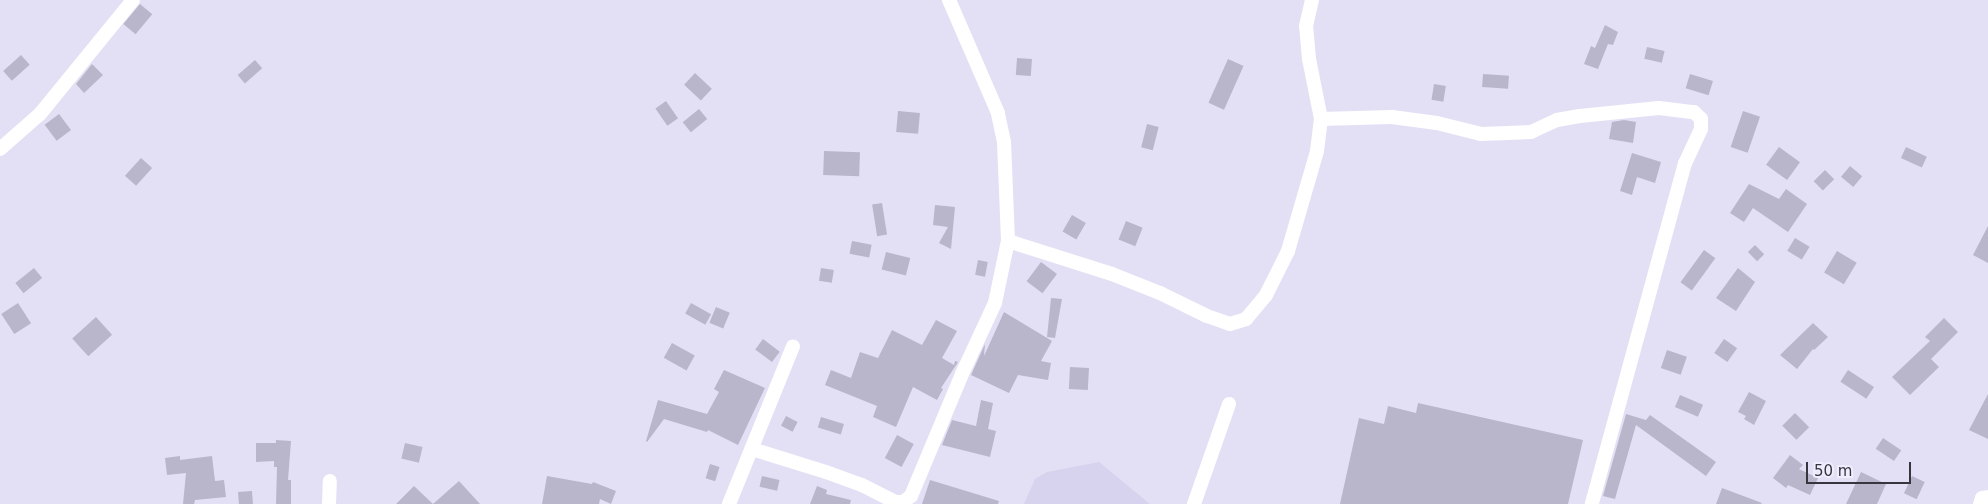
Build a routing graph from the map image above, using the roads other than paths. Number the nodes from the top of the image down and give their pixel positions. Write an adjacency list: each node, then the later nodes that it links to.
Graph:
1 (133, 0): 5 (street)
2 (949, 0): 6 (street)
3 (1312, 0): 4 (street)
4 (1321, 119): 6 (street); 15 (street)
5 (0, 149)
6 (1008, 241): 9 (street)
7 (793, 346): 9 (street)
8 (1229, 404): 14 (street)
9 (752, 449): 13 (street)
10 (330, 482): 12 (street)
11 (1988, 497): 16 (street)
12 (329, 504)
13 (729, 504)
14 (1194, 504)
15 (1592, 504)
16 (1980, 504)

